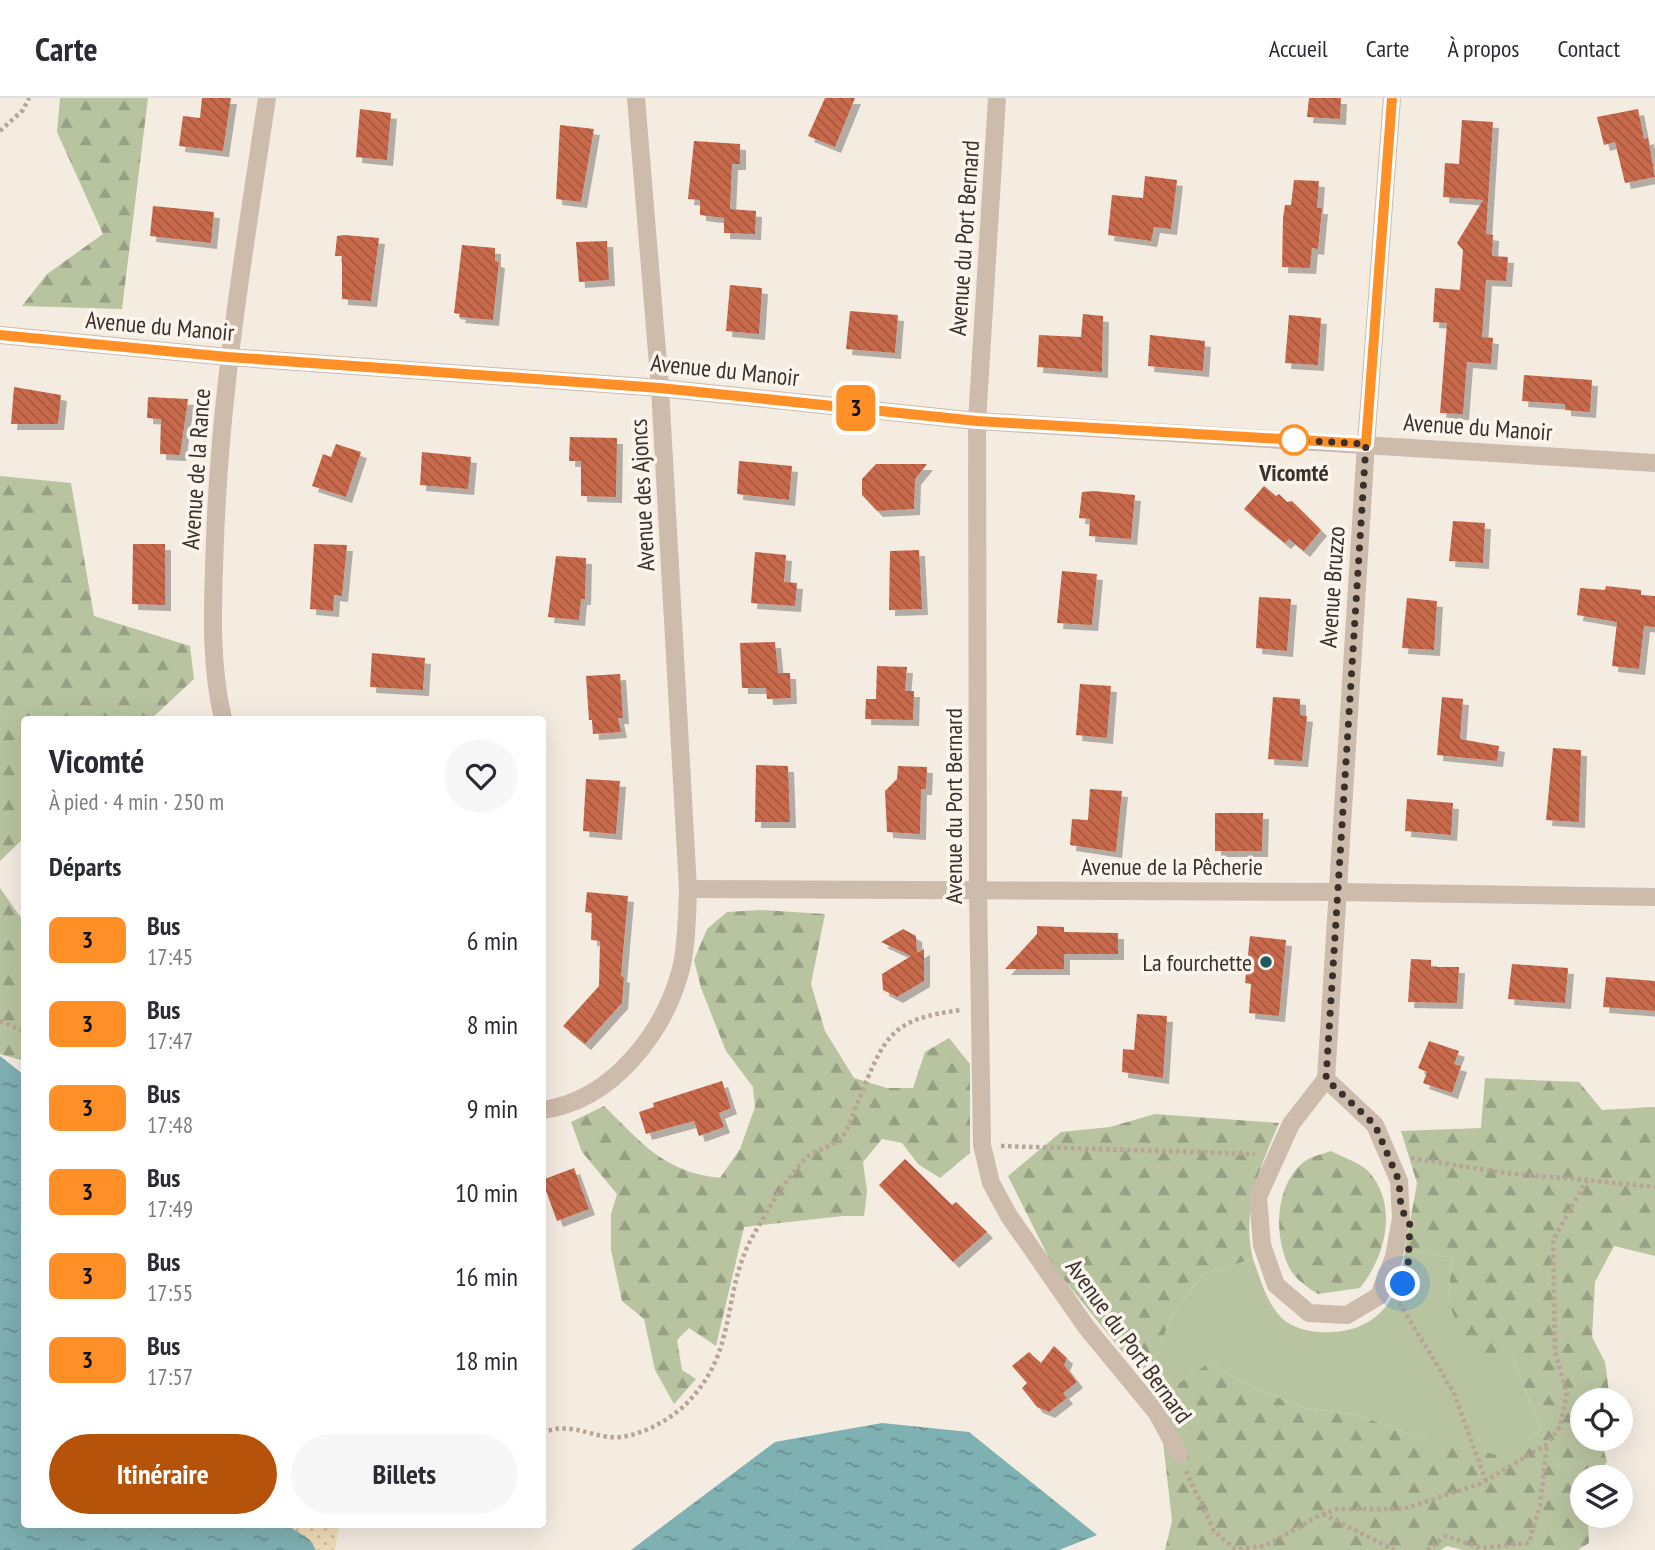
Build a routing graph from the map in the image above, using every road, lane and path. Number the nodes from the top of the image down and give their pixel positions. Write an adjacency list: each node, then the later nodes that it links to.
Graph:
1 (29, 98): 6 (path)
2 (267, 98): 8 (street, Avenue de la Rance)
3 (636, 98): 9 (street, Avenue des Ajoncs)
4 (997, 98): 10 (street, Avenue du Port Bernard)
5 (1392, 98): 11 (street, Avenue Bruzzo)
6 (0, 131)
7 (0, 335): 8 (street, Avenue du Manoir)
8 (228, 357): 9 (street, Avenue du Manoir); 13 (street, Avenue de la Rance)
9 (660, 388): 10 (street, Avenue du Manoir); 14 (street, Avenue des Ajoncs)
10 (977, 421): 11 (street, Avenue du Manoir); 15 (street, Avenue du Port Bernard)
11 (1366, 444): 12 (street, Avenue du Manoir); 16 (street, Avenue Bruzzo)
12 (1655, 463)
13 (223, 716)
14 (688, 889): 15 (street, Avenue de la Pêcherie); 22 (street)
15 (978, 889): 16 (street, Avenue de la Pêcherie); 23 (street, Avenue du Port Bernard)
16 (1337, 892): 17 (street, Avenue de la Pêcherie); 21 (street, Avenue Bruzzo)
17 (1655, 897)
18 (965, 1010): 29 (path)
19 (0, 1021): 20 (path)
20 (21, 1030)
21 (1326, 1079): 24 (street); 25 (street)
22 (546, 1109)
23 (982, 1145): 25 (path); 31 (street, Avenue du Port Bernard)
24 (1388, 1154): 25 (street); 26 (path)
25 (1277, 1155)
26 (1587, 1180): 27 (path); 30 (path)
27 (1655, 1187)
28 (1402, 1290): 32 (path)
29 (546, 1432)
30 (1547, 1444): 32 (path); 35 (path)
31 (1179, 1454): 33 (path)
32 (1486, 1481): 33 (path)
33 (1322, 1514): 34 (path)
34 (1394, 1550)
35 (1427, 1550)

